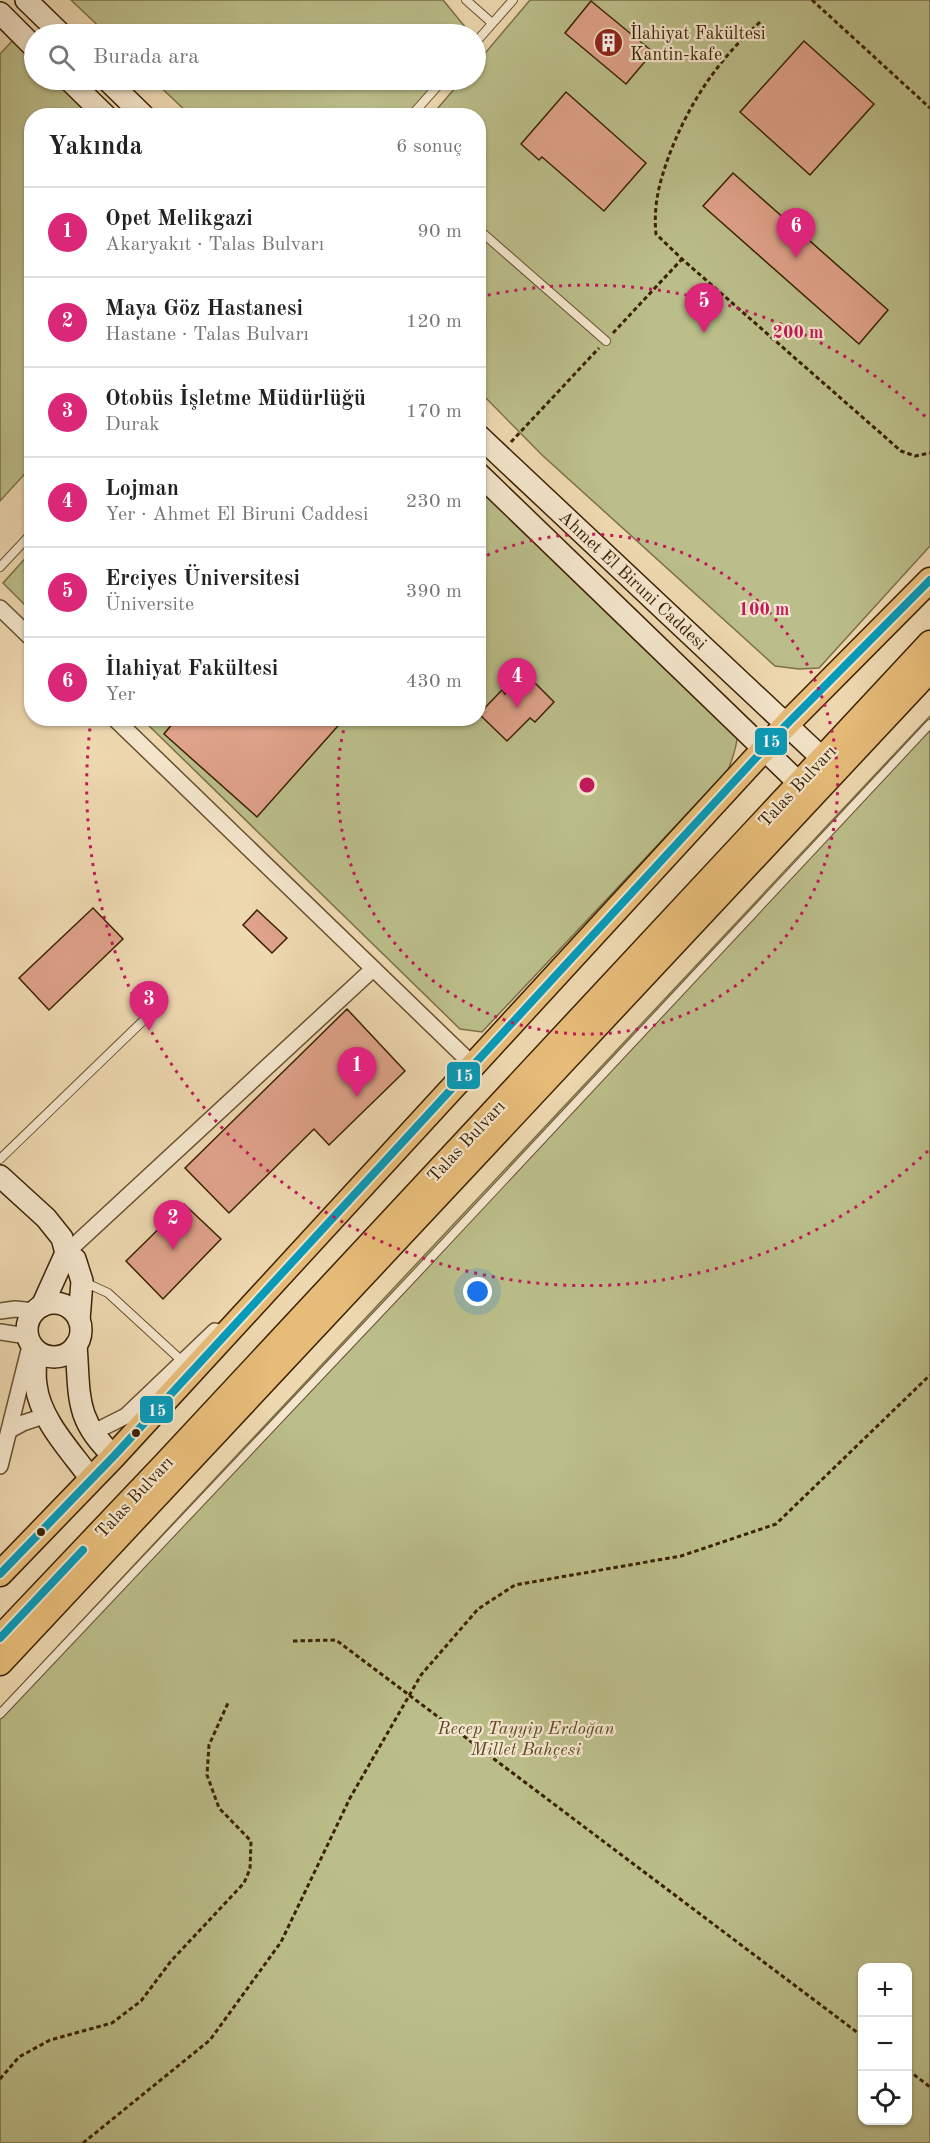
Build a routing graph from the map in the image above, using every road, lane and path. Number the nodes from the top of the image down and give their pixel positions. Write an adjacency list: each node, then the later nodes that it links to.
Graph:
1 (26, 0): 8 (street)
2 (466, 0): 7 (lane)
3 (513, 0): 7 (lane)
4 (812, 0): 17 (path)
5 (0, 13): 10 (street)
6 (760, 22): 19 (path)
7 (492, 23): 9 (lane)
8 (51, 24)
9 (486, 30)
10 (24, 37)
11 (79, 90): 14 (street)
12 (117, 90): 15 (street)
13 (434, 90): 16 (lane)
14 (98, 108)
15 (136, 108)
16 (418, 108)
17 (930, 108)
18 (486, 236): 20 (lane)
19 (682, 260): 20 (path); 22 (path)
20 (606, 341): 23 (path)
21 (486, 442): 23 (street, Ahmet El Biruni Caddesi)
22 (930, 453)
23 (499, 454): 32 (street, Ahmet El Biruni Caddesi)
24 (486, 481): 35 (street, Ahmet El Biruni Caddesi)
25 (24, 542): 26 (lane)
26 (0, 567)
27 (930, 580): 32 (main road)
28 (0, 608): 29 (street)
29 (24, 631)
30 (930, 643): 36 (main road, Talas Bulvarı)
31 (930, 670): 63 (main road)
32 (787, 724): 35 (main road); 36 (street, Ahmet El Biruni Caddesi)
33 (930, 724): 66 (lane)
34 (122, 726): 38 (street)
35 (764, 749): 37 (street, Ahmet El Biruni Caddesi); 40 (main road)
36 (823, 759): 37 (main road, Talas Bulvarı)
37 (800, 784): 61 (main road, Talas Bulvarı)
38 (373, 969): 40 (street); 43 (street)
39 (148, 1016): 41 (lane)
40 (473, 1065): 44 (main road)
41 (0, 1159)
42 (0, 1176): 43 (street)
43 (66, 1253): 45 (street); 46 (street)
44 (289, 1264): 52 (street); 57 (main road)
45 (82, 1281): 48 (street); 52 (lane)
46 (38, 1308): 47 (street); 48 (street); 50 (street)
47 (0, 1311)
48 (79, 1320): 51 (street)
49 (0, 1332): 50 (street)
50 (31, 1344): 51 (street); 54 (street); 55 (street)
51 (76, 1345): 56 (street)
52 (182, 1361): 56 (street)
53 (930, 1375): 64 (path)
54 (47, 1415): 55 (street); 59 (street)
55 (10, 1430): 58 (street)
56 (92, 1433): 57 (street)
57 (114, 1456): 59 (main road)
58 (0, 1466)
59 (91, 1479): 60 (main road)
60 (0, 1574)
61 (0, 1638)
62 (293, 1641): 64 (path)
63 (0, 1663)
64 (410, 1694): 67 (path); 71 (path)
65 (228, 1703): 69 (path)
66 (0, 1714)
67 (858, 2033)
68 (909, 2071): 70 (path)
69 (0, 2079)
70 (930, 2087)
71 (83, 2143)

